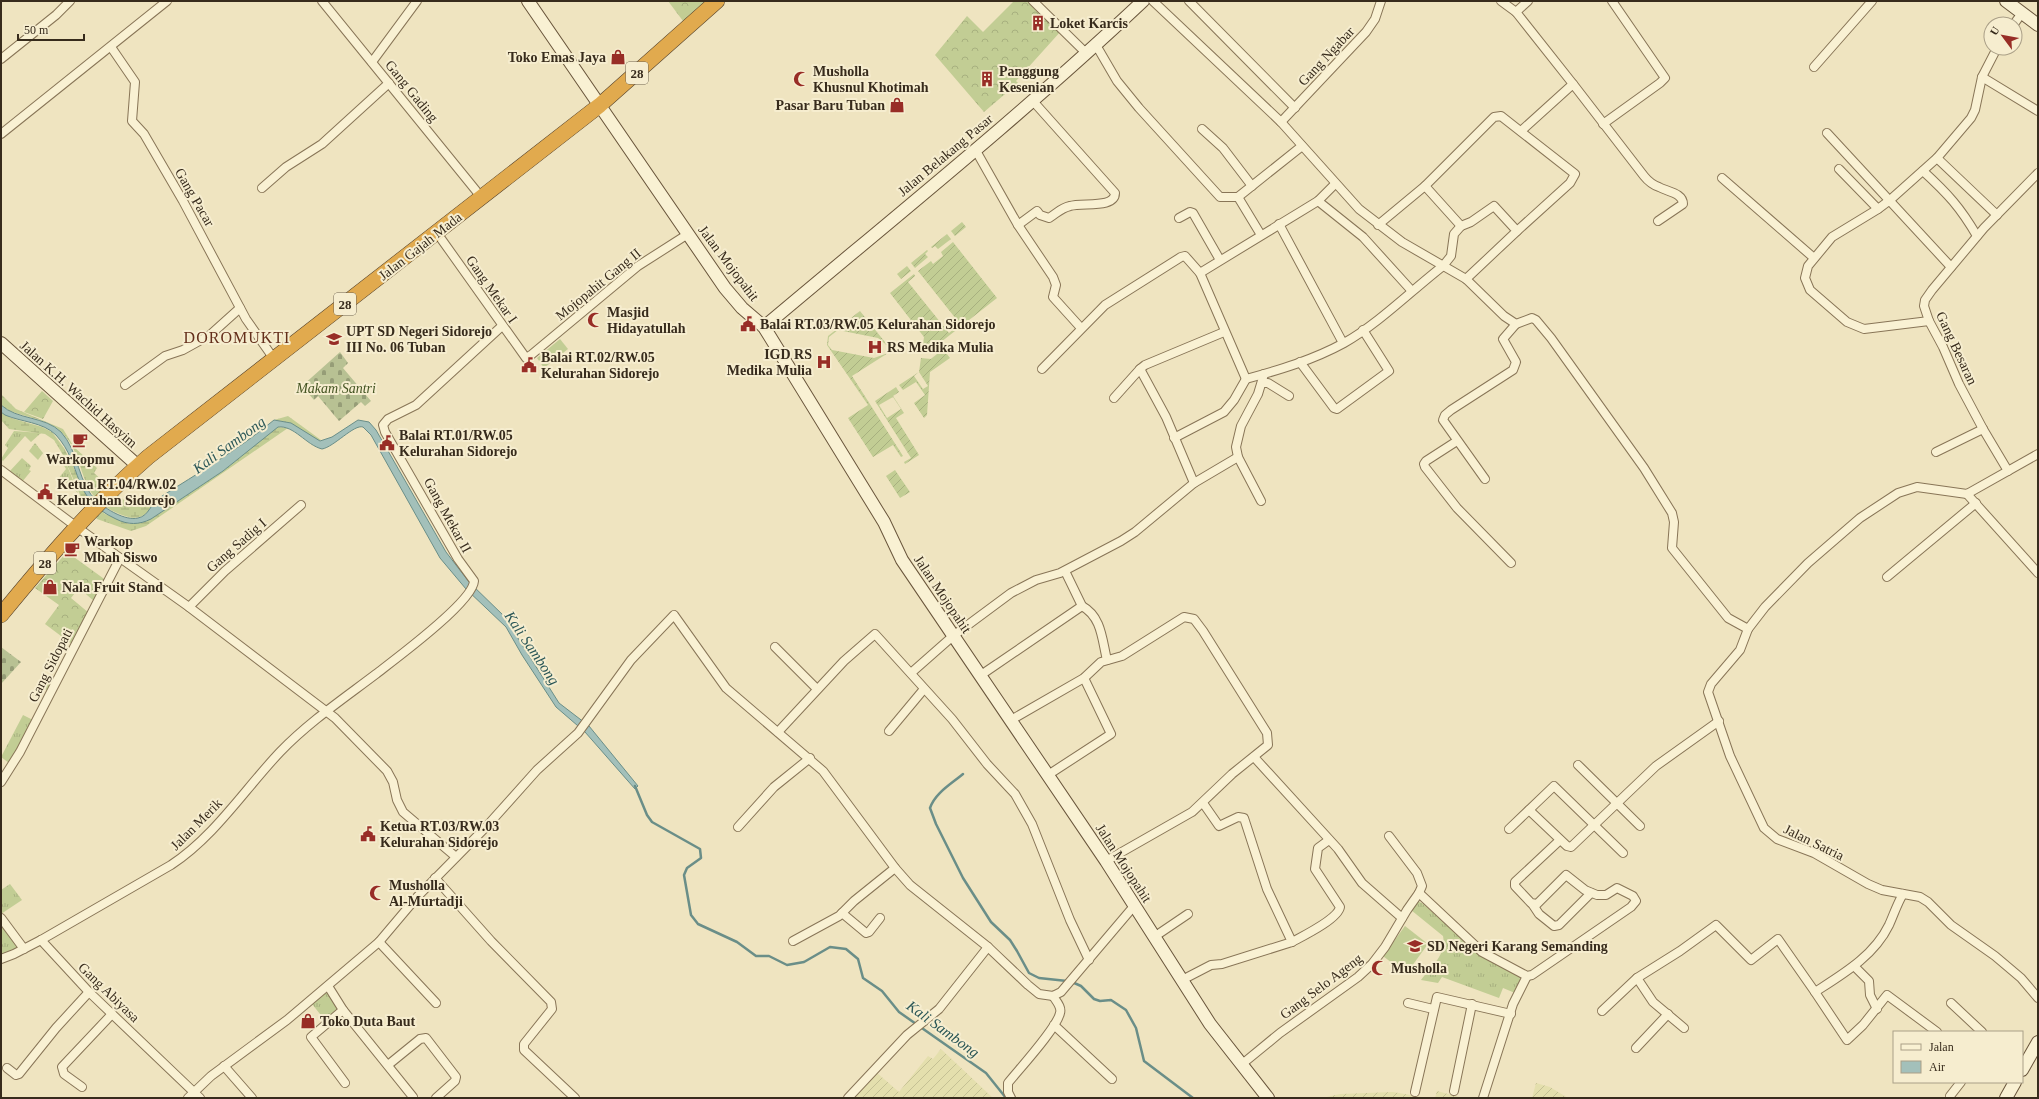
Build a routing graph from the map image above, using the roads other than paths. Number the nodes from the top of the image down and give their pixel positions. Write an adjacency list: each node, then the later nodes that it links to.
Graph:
1 (70, 1): 25 (street)
2 (167, 1): 22 (street)
3 (322, 1): 26 (street, Gang Gading)
4 (417, 1): 26 (street)
5 (528, 1): 32 (street, Jalan Mojopahit)
6 (717, 1): 32 (highway, Jalan Gajah Mada / 28)
7 (1033, 1): 23 (street)
8 (1143, 1): 21 (street, Jalan Belakang Pasar)
9 (1153, 1): 35 (street)
10 (1189, 1): 33 (street)
11 (1381, 1): 33 (street, Gang Ngabar)
12 (1501, 1): 17 (street)
13 (1528, 1): 17 (street)
14 (1612, 1): 36 (street)
15 (1872, 1): 27 (street)
16 (2006, 1): 18 (street)
17 (1516, 12): 30 (street)
18 (2022, 13): 19 (street); 20 (street)
19 (2020, 16)
20 (2038, 25)
21 (1096, 45): 23 (street, Jalan Belakang Pasar); 52 (street)
22 (111, 47): 40 (street); 76 (street, Gang Pacar)
23 (1086, 53): 31 (street, Jalan Belakang Pasar)
24 (1993, 56): 28 (street)
25 (1, 59)
26 (372, 62): 29 (street, Gang Gading)
27 (1814, 67)
28 (1982, 77): 34 (street); 43 (street)
29 (389, 83): 51 (street); 53 (street, Gang Gading)
30 (1573, 84): 36 (street); 38 (street)
31 (1032, 100): 42 (street, Jalan Belakang Pasar); 61 (street)
32 (600, 105): 53 (highway, Jalan Gajah Mada / 28); 66 (street, Jalan Mojopahit)
33 (1295, 108): 35 (street, Gang Ngabar)
34 (2038, 112)
35 (1281, 122): 41 (street)
36 (1603, 124): 59 (street)
37 (1202, 129): 49 (street)
38 (1521, 131): 50 (street); 64 (street)
39 (1827, 133): 54 (street)
40 (1, 134)
41 (1302, 146): 48 (street); 49 (street)
42 (975, 149): 61 (street); 80 (street, Jalan Belakang Pasar)
43 (1937, 158): 45 (street); 57 (street)
44 (1839, 169): 56 (street)
45 (1923, 171): 54 (street); 68 (street)
46 (1722, 178): 69 (street)
47 (2036, 179): 57 (street, Gang Besaran)
48 (1335, 184): 55 (street); 62 (street)
49 (1252, 186): 52 (street)
50 (1425, 186): 62 (street); 63 (street)
51 (262, 188)
52 (1238, 196): 67 (street)
53 (482, 198): 65 (highway, Jalan Gajah Mada / 28)
54 (1890, 200): 56 (street); 72 (street)
55 (1318, 201): 60 (street); 75 (street)
56 (1878, 209): 69 (street)
57 (1997, 215): 68 (street, Gang Besaran)
58 (1179, 218): 70 (street)
59 (1658, 221)
60 (1279, 224): 67 (street); 85 (street)
61 (1018, 225): 81 (street)
62 (1378, 225): 71 (street)
63 (1461, 226): 64 (street); 71 (street)
64 (1516, 231): 74 (street)
65 (437, 233): 79 (street, Gang Mekar I); 87 (highway, Jalan Gajah Mada / 28)
66 (688, 234): 80 (street, Jalan Mojopahit); 86 (street, Mojopahit Gang II)
67 (1261, 235): 70 (street)
68 (1977, 236): 72 (street, Gang Besaran)
69 (1814, 258): 77 (street)
70 (1220, 260): 73 (street)
71 (1443, 266): 74 (street); 75 (street)
72 (1951, 267): 77 (street, Gang Besaran)
73 (1200, 273): 81 (street); 83 (street)
74 (1466, 279): 78 (street)
75 (1411, 290): 82 (street)
76 (240, 308): 87 (street, Gang Pacar); 94 (street)
77 (1929, 321): 97 (street, Gang Besaran)
78 (1516, 324): 99 (street); 122 (street)
79 (502, 326): 86 (street, Gang Mekar I); 118 (street, Gang Mekar II)
80 (764, 327): 123 (street, Jalan Mojopahit)
81 (1081, 328): 89 (street)
82 (1363, 330): 85 (street); 88 (street)
83 (1224, 332): 90 (street); 92 (street)
84 (1, 343): 103 (street, Jalan K.H. Wachid Hasyim)
85 (1343, 343): 88 (street)
86 (527, 358)
87 (274, 359): 103 (highway, Jalan Gajah Mada / 28)
88 (1300, 362): 91 (street)
89 (1042, 369)
90 (1140, 369): 96 (street); 98 (street)
91 (1264, 374): 92 (street); 93 (street)
92 (1246, 379): 98 (street)
93 (1262, 383): 95 (street); 102 (street)
94 (125, 385)
95 (1289, 396)
96 (1114, 398)
97 (1983, 430): 100 (street); 105 (street, Gang Besaran)
98 (1174, 438): 107 (street)
99 (1458, 441): 106 (street); 114 (street)
100 (1936, 452)
101 (2038, 454): 105 (street)
102 (1238, 457): 107 (street); 109 (street)
103 (138, 466): 112 (highway, Jalan Gajah Mada / 28)
104 (1, 470): 112 (street)
105 (2008, 471): 108 (street)
106 (1485, 479)
107 (1194, 483): 115 (street)
108 (1967, 494): 110 (street); 122 (street)
109 (1261, 502)
110 (1976, 502): 116 (street); 117 (street)
111 (301, 505): 120 (street, Gang Sadig I)
112 (78, 528): 113 (street); 121 (highway, 28)
113 (120, 558): 120 (street); 140 (street, Gang Sidopati)
114 (1511, 563)
115 (1065, 571): 119 (street); 123 (street)
116 (2038, 573)
117 (1887, 577)
118 (474, 585): 131 (street, Jalan Merik)
119 (1082, 606): 125 (street); 127 (street)
120 (189, 607): 131 (street)
121 (1, 615)
122 (1748, 629): 133 (street, Jalan Satria)
123 (953, 636): 126 (street); 127 (street, Jalan Mojopahit)
124 (775, 647): 129 (street)
125 (1107, 660): 128 (street); 136 (street)
126 (910, 674): 129 (street); 130 (street)
127 (980, 675): 132 (street, Jalan Mojopahit)
128 (1084, 678): 132 (street); 139 (street)
129 (817, 689): 135 (street)
130 (924, 689): 134 (street); 174 (street)
131 (326, 711): 152 (street); 167 (street, Jalan Merik)
132 (1011, 720): 139 (street, Jalan Mojopahit)
133 (1720, 721): 142 (street); 158 (street, Jalan Satria)
134 (889, 731)
135 (778, 732): 137 (street); 152 (street)
136 (1254, 757): 141 (street); 149 (street)
137 (810, 758): 146 (street); 154 (street)
138 (1578, 765): 142 (street)
139 (1048, 775): 153 (street, Jalan Mojopahit)
140 (1, 782)
141 (1203, 804): 153 (street); 170 (street)
142 (1616, 804): 144 (street); 145 (street)
143 (1529, 810): 144 (street); 147 (street); 150 (street)
144 (1593, 826): 150 (street); 151 (street)
145 (1640, 826)
146 (738, 827)
147 (1509, 828)
148 (1389, 836): 156 (street)
149 (1329, 840): 165 (street); 170 (street)
150 (1560, 840): 159 (street)
151 (1623, 853)
152 (456, 857): 155 (street)
153 (1106, 861): 160 (street, Jalan Mojopahit)
154 (895, 868): 161 (street); 171 (street)
155 (435, 878): 169 (street); 220 (street)
156 (1419, 893): 165 (street, Gang Selo Ageng); 176 (street)
157 (1591, 893): 159 (street); 159 (street); 176 (street)
158 (1903, 894): 175 (street); 183 (street, Jalan Satria)
159 (1533, 905)
160 (1134, 906): 166 (street, Jalan Mojopahit); 174 (street)
161 (842, 913): 164 (street); 168 (street)
162 (1188, 914): 166 (street)
163 (1, 918): 172 (street)
164 (880, 918)
165 (1402, 918): 202 (street, Gang Selo Ageng)
166 (1154, 937): 178 (street, Jalan Mojopahit)
167 (41, 940): 172 (street); 180 (street, Gang Abiyasa)
168 (792, 941)
169 (379, 942): 179 (street); 184 (street)
170 (1292, 942): 178 (street)
171 (988, 947): 182 (street); 221 (street)
172 (24, 949): 173 (street)
173 (1, 959)
174 (1089, 960): 182 (street)
175 (1854, 966): 181 (street); 189 (street)
176 (1526, 976): 193 (street)
177 (1637, 978): 181 (street); 191 (street); 194 (street)
178 (1182, 980): 202 (street, Jalan Mojopahit)
179 (328, 986): 190 (street); 203 (street)
180 (89, 992): 192 (street, Gang Abiyasa); 204 (street)
181 (1815, 992): 189 (street)
182 (1053, 996): 195 (street)
183 (2038, 998)
184 (436, 1003)
185 (1408, 1003): 188 (street)
186 (1951, 1003): 198 (street)
187 (1472, 1004): 188 (street); 193 (street); 212 (street)
188 (1433, 1009): 213 (street)
189 (1877, 1009): 197 (street)
190 (344, 1010): 201 (street); 207 (street)
191 (1602, 1011)
192 (112, 1014): 210 (street); 211 (street, Gang Abiyasa)
193 (1510, 1014): 224 (street)
194 (1668, 1014): 196 (street); 200 (street)
195 (1054, 1025): 206 (street); 222 (street)
196 (1684, 1028)
197 (1936, 1031)
198 (1981, 1031)
199 (2038, 1042): 205 (street)
200 (1636, 1048)
201 (388, 1065): 214 (street); 219 (street)
202 (1241, 1065): 223 (street, Jalan Mojopahit)
203 (224, 1066): 211 (street); 218 (street)
204 (7, 1068)
205 (2023, 1068)
206 (1112, 1079)
207 (345, 1083)
208 (1960, 1083): 215 (street)
209 (2014, 1083): 226 (street)
210 (82, 1087)
211 (194, 1091): 216 (street); 217 (street, Gang Abiyasa)
212 (1454, 1091)
213 (1415, 1092)
214 (413, 1097)
215 (1951, 1097): 225 (street)
216 (188, 1098)
217 (200, 1098)
218 (252, 1098)
219 (436, 1098)
220 (575, 1098)
221 (848, 1098)
222 (1011, 1098)
223 (1268, 1098)
224 (1483, 1098)
225 (1941, 1098)
226 (2006, 1098)

